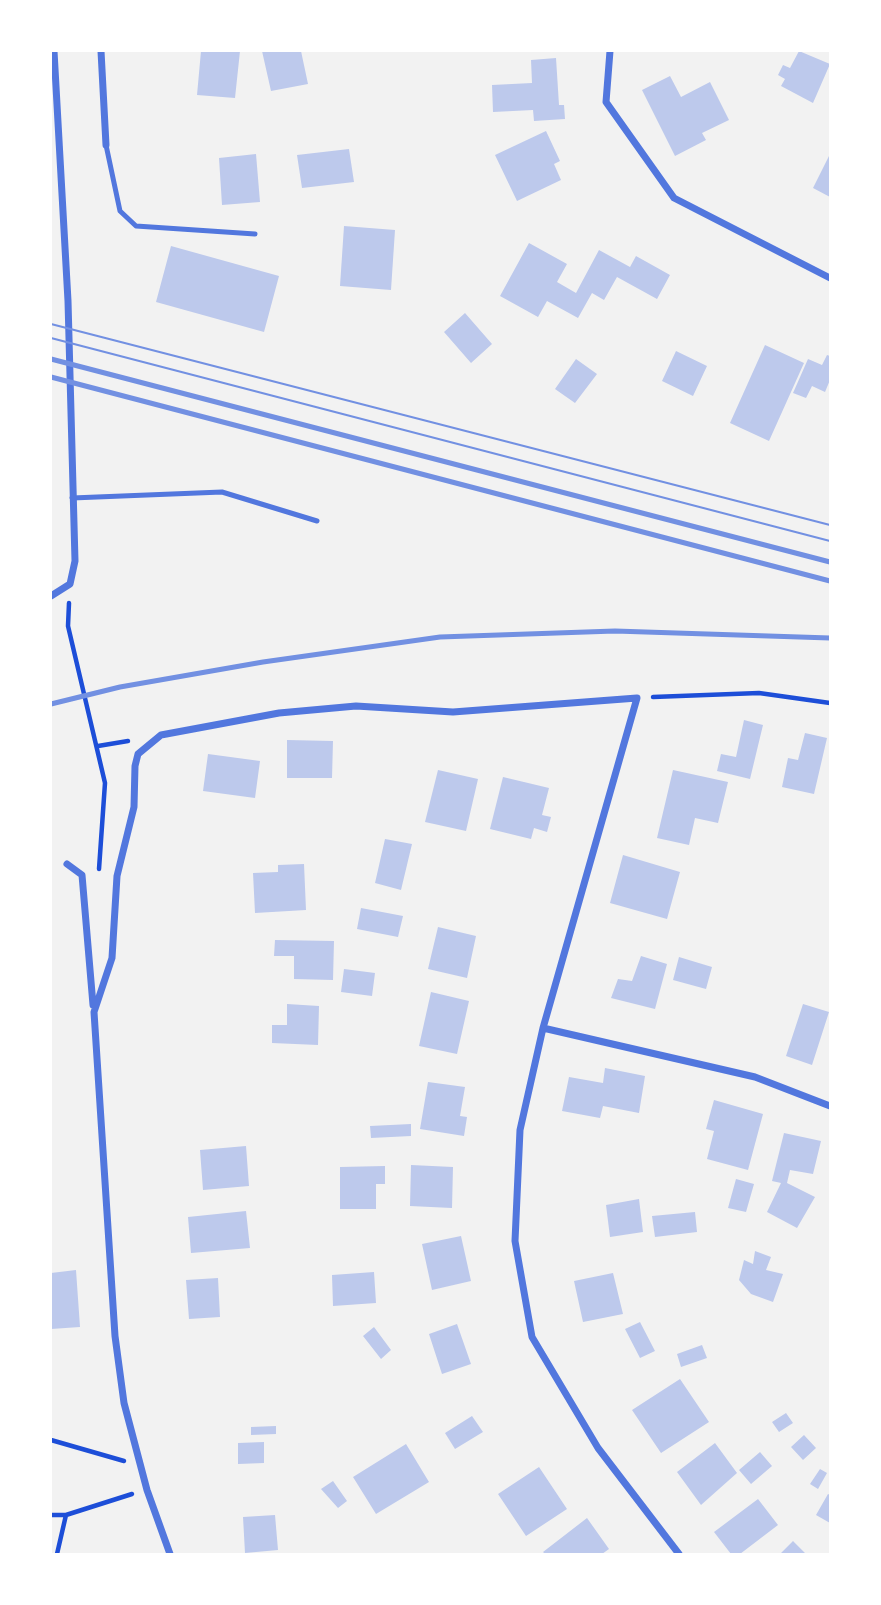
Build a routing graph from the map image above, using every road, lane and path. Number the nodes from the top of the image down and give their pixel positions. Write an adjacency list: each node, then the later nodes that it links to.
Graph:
1 (54, 51): 7 (street)
2 (101, 51): 4 (street)
3 (610, 51): 6 (street)
4 (106, 145): 5 (lane)
5 (255, 234)
6 (830, 278)
7 (72, 498): 8 (lane); 9 (street)
8 (317, 521)
9 (51, 596)
10 (68, 626): 13 (path)
11 (637, 698): 12 (path); 15 (street); 16 (street)
12 (830, 703)
13 (124, 740)
14 (67, 864): 15 (street)
15 (94, 1012): 19 (street)
16 (543, 1028): 17 (street); 25 (street)
17 (830, 1106)
18 (51, 1440): 19 (path)
19 (139, 1466): 20 (street)
20 (146, 1490): 22 (path); 24 (street)
21 (51, 1515): 22 (path)
22 (66, 1515): 23 (path)
23 (57, 1554)
24 (170, 1554)
25 (679, 1554)

